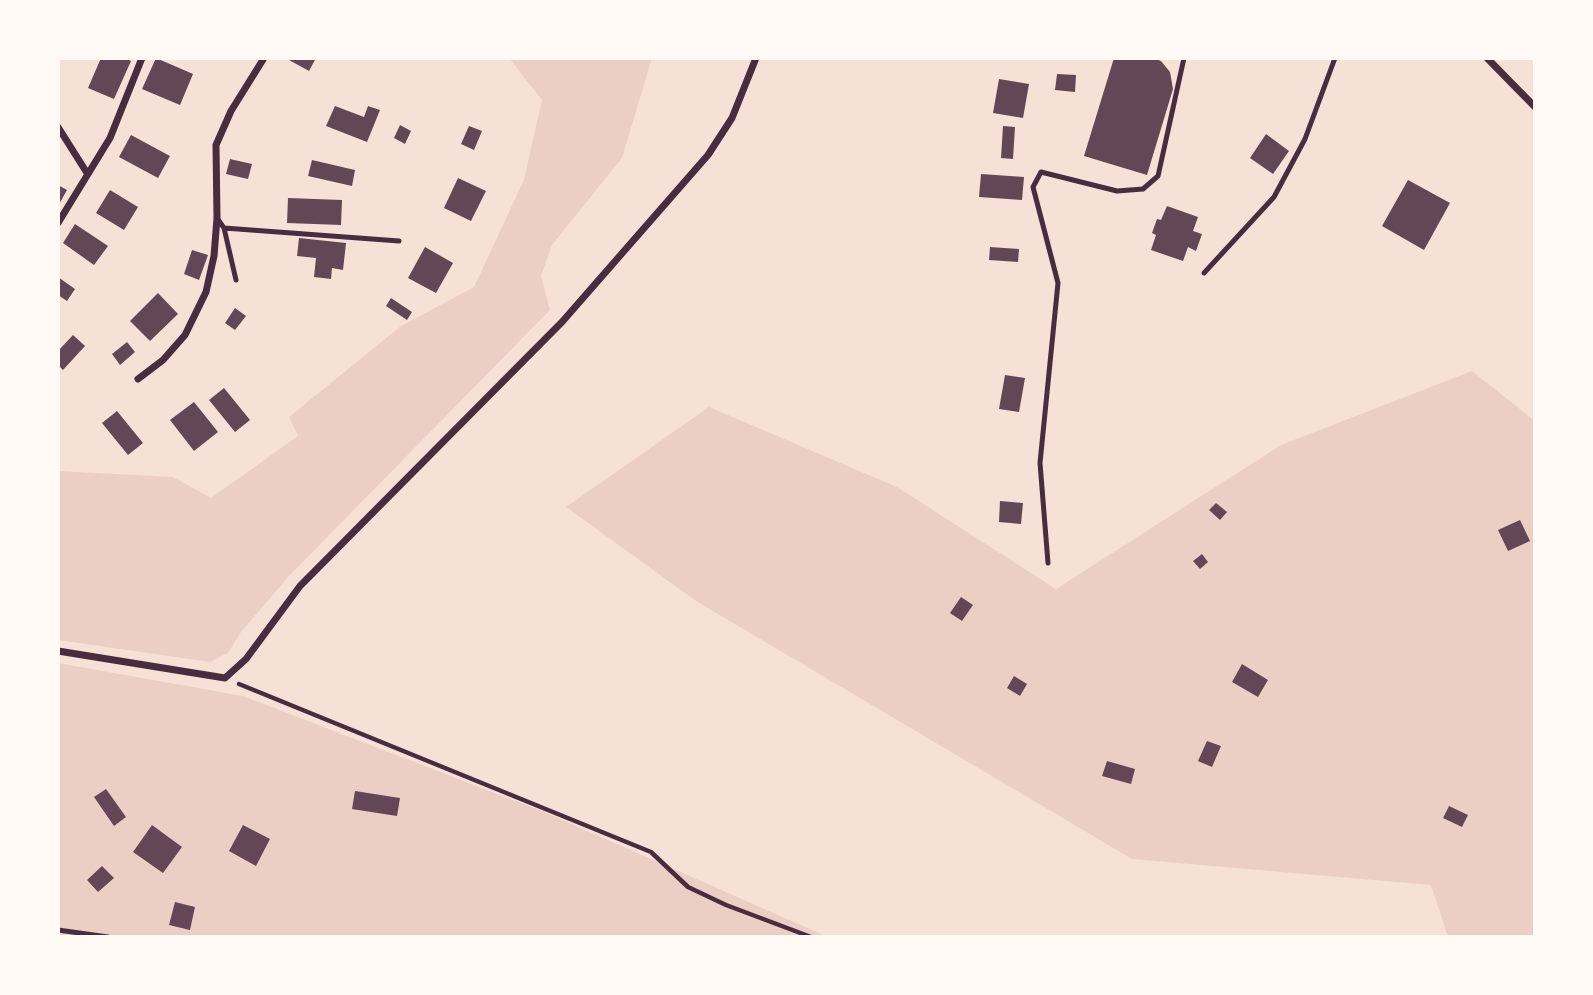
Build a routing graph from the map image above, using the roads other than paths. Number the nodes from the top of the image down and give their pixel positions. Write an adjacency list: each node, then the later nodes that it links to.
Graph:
1 (142, 58): 9 (street)
2 (264, 58): 10 (street)
3 (756, 58): 18 (street)
4 (1184, 58): 17 (lane)
5 (1335, 58): 14 (lane)
6 (1487, 58): 7 (street)
7 (1535, 107)
8 (58, 127): 9 (street)
9 (87, 173): 11 (street)
10 (217, 218): 12 (lane); 16 (street)
11 (58, 223)
12 (224, 228): 13 (lane); 15 (lane)
13 (399, 241)
14 (1204, 273)
15 (236, 280)
16 (138, 379)
17 (1048, 563)
18 (58, 651)
19 (58, 930): 20 (lane)
20 (108, 937)

